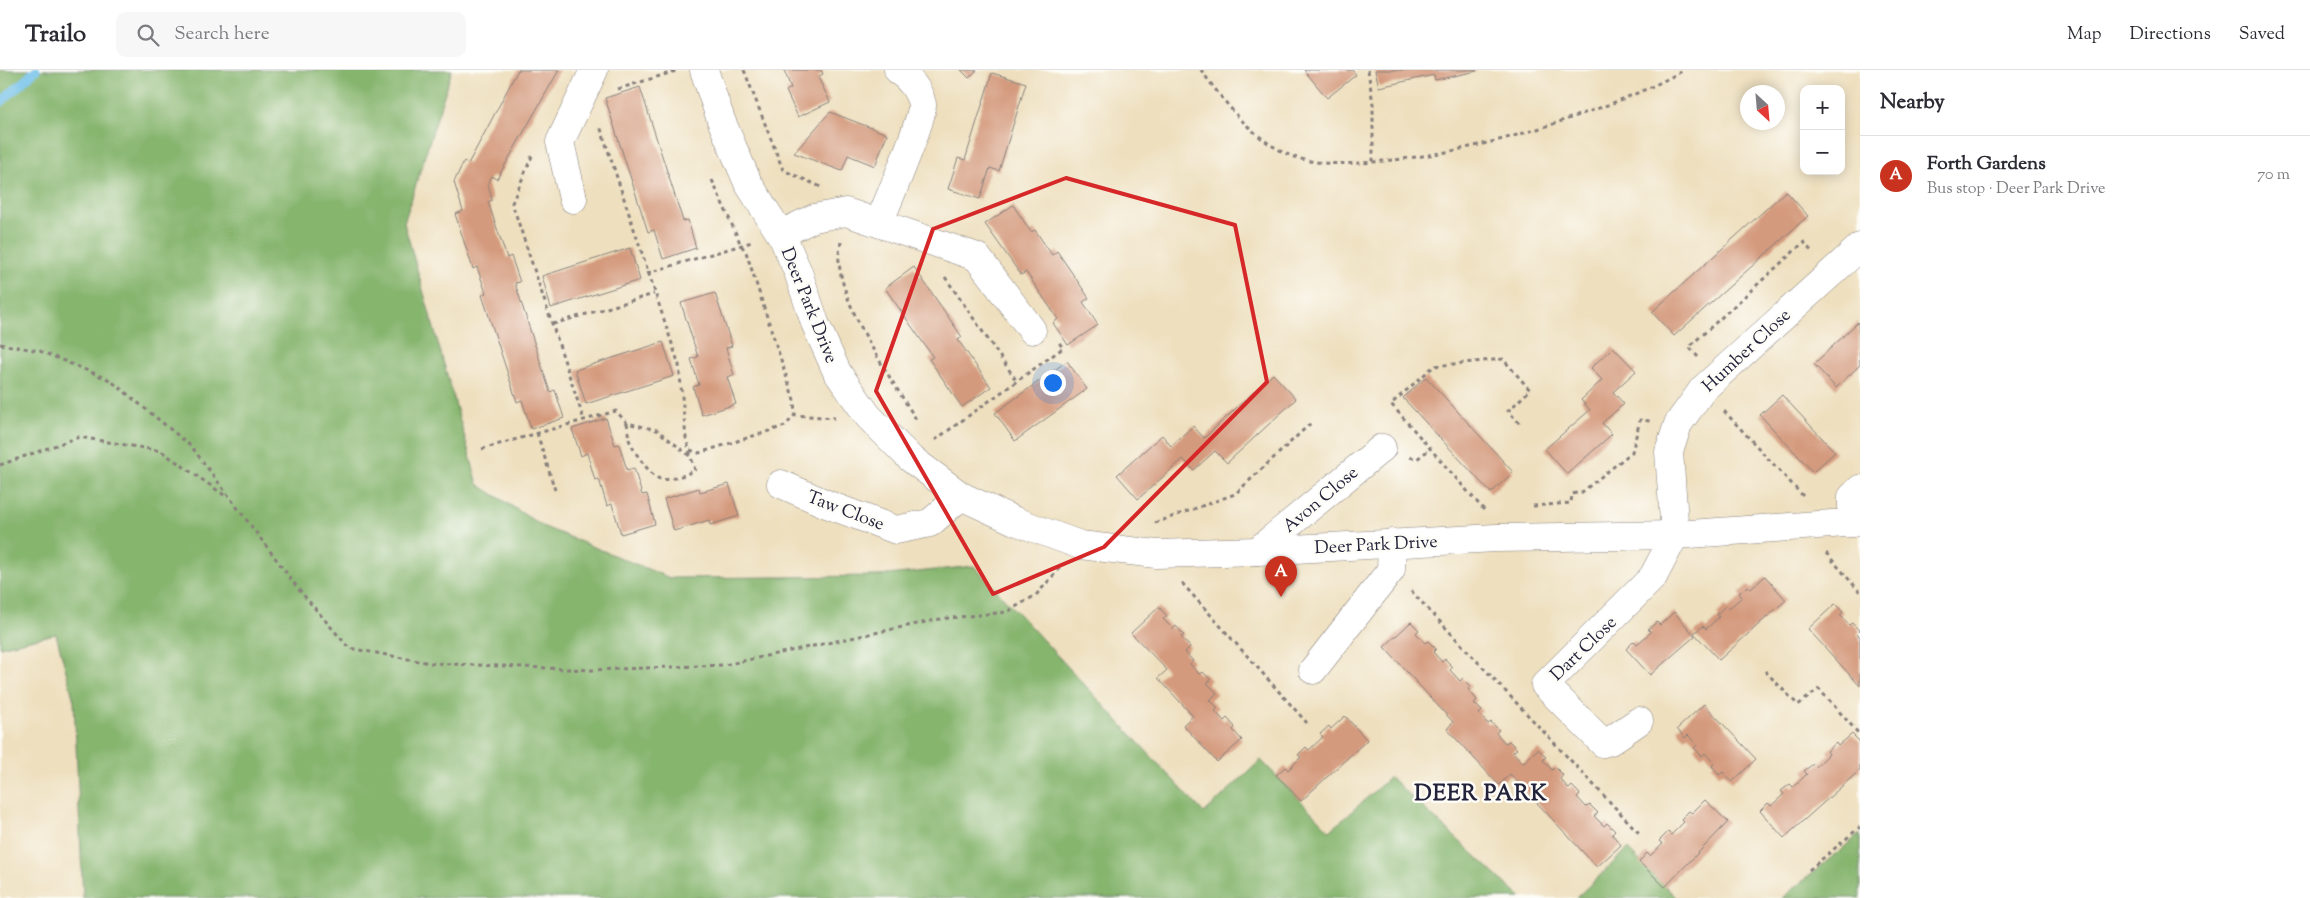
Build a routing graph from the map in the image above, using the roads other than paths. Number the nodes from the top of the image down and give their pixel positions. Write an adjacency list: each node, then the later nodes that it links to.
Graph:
1 (594, 70): 4 (street)
2 (704, 70): 6 (street, Deer Park Drive)
3 (898, 70): 5 (street)
4 (573, 199)
5 (879, 223): 6 (street); 8 (street)
6 (781, 234): 12 (street, Deer Park Drive)
7 (1860, 247): 14 (street, Humber Close)
8 (1032, 330)
9 (1382, 448): 16 (street, Avon Close)
10 (781, 484): 12 (street, Taw Close)
11 (1860, 489): 13 (street)
12 (961, 496): 16 (street, Deer Park Drive)
13 (1848, 523): 14 (street, Deer Park Drive)
14 (1675, 535): 15 (street, Deer Park Drive); 18 (street, Dart Close)
15 (1392, 542): 16 (street, Deer Park Drive); 17 (street)
16 (1257, 551)
17 (1313, 670)
18 (1638, 721)

